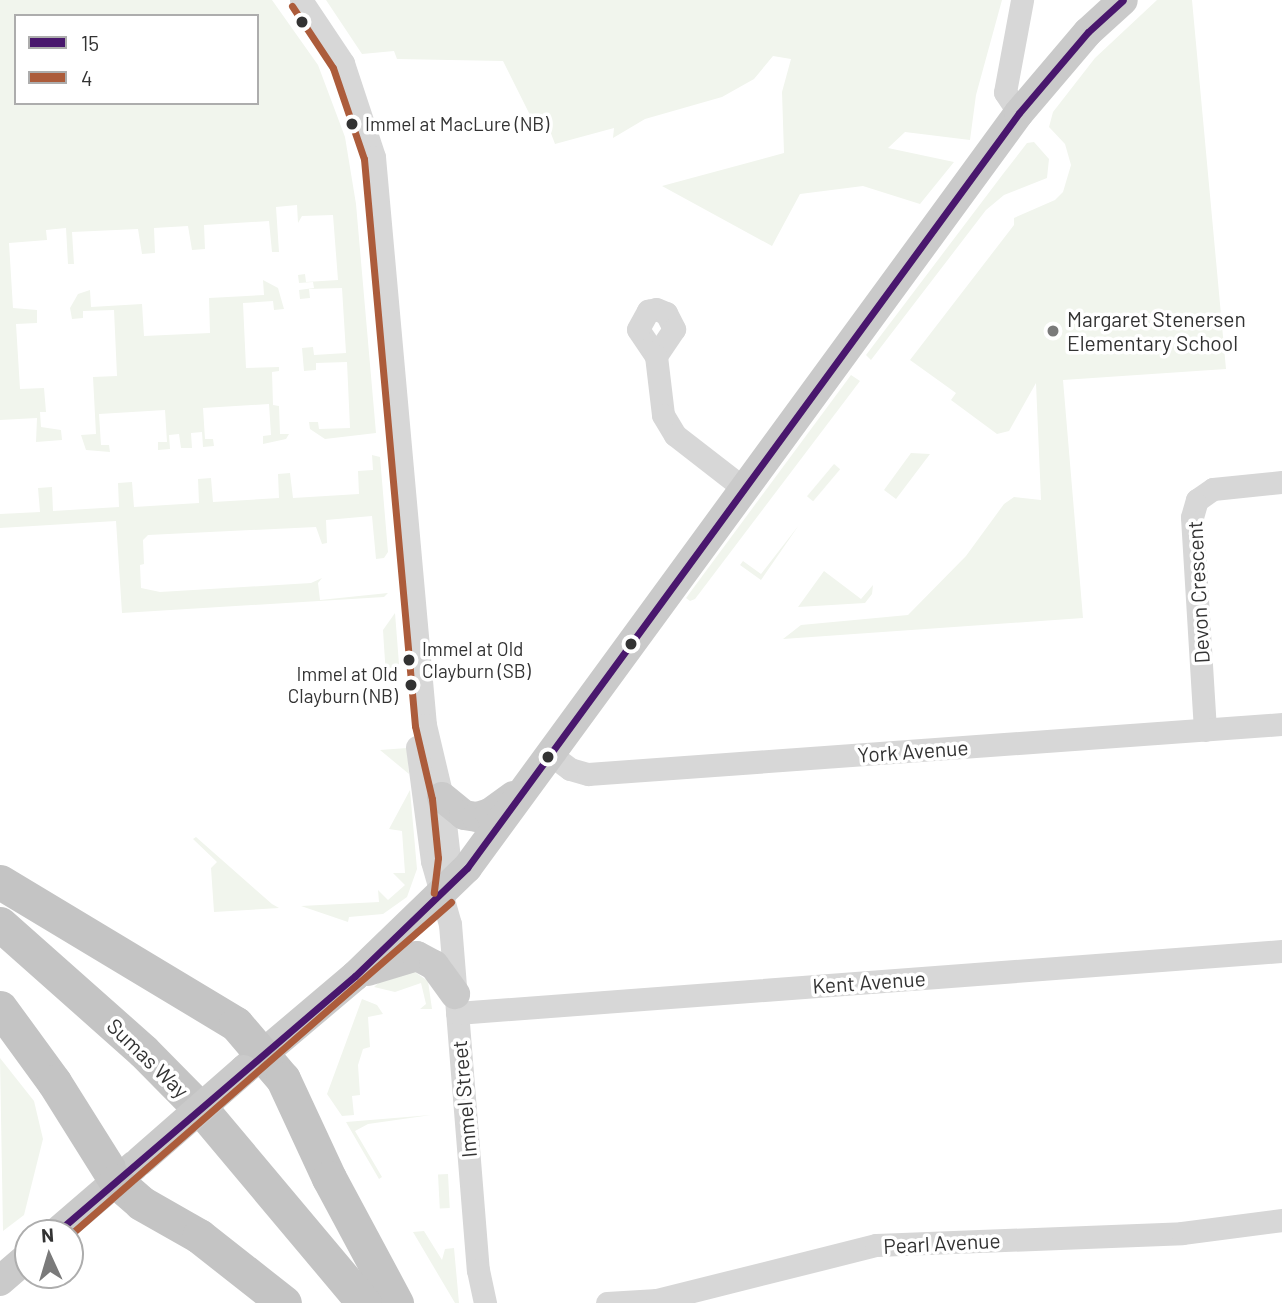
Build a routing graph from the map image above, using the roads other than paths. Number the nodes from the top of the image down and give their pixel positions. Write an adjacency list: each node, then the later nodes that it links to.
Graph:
1 (301, 0): 9 (street, Immel Street)
2 (1022, 0): 4 (street)
3 (1123, 0): 4 (main road)
4 (1020, 113): 7 (main road)
5 (656, 356): 7 (street)
6 (1282, 482): 10 (street, Devon Crescent)
7 (742, 487): 11 (main road)
8 (1282, 724): 10 (street, York Avenue)
9 (425, 725): 13 (street, Immel Street); 15 (street, Immel Street)
10 (1206, 730): 11 (street, York Avenue)
11 (550, 754): 12 (main road)
12 (530, 783): 13 (main road); 15 (main road)
13 (442, 797): 15 (street, Immel Street)
14 (0, 882): 22 (highway)
15 (444, 894): 19 (main road); 20 (street, Immel Street)
16 (0, 924): 30 (highway, Sumas Way)
17 (1282, 951): 20 (street, Kent Avenue)
18 (0, 956): 29 (highway, Sumas Way)
19 (355, 976): 20 (main road); 22 (main road)
20 (456, 1004): 32 (street, Immel Street)
21 (0, 1008): 23 (highway)
22 (253, 1062): 23 (main road, bridge); 31 (highway)
23 (128, 1171): 24 (main road); 28 (highway)
24 (72, 1219)
25 (1282, 1220): 33 (street, Pearl Avenue)
26 (14, 1269): 27 (main road)
27 (0, 1281)
28 (284, 1303)
29 (335, 1303)
30 (364, 1303)
31 (396, 1303)
32 (485, 1303)
33 (607, 1303)

